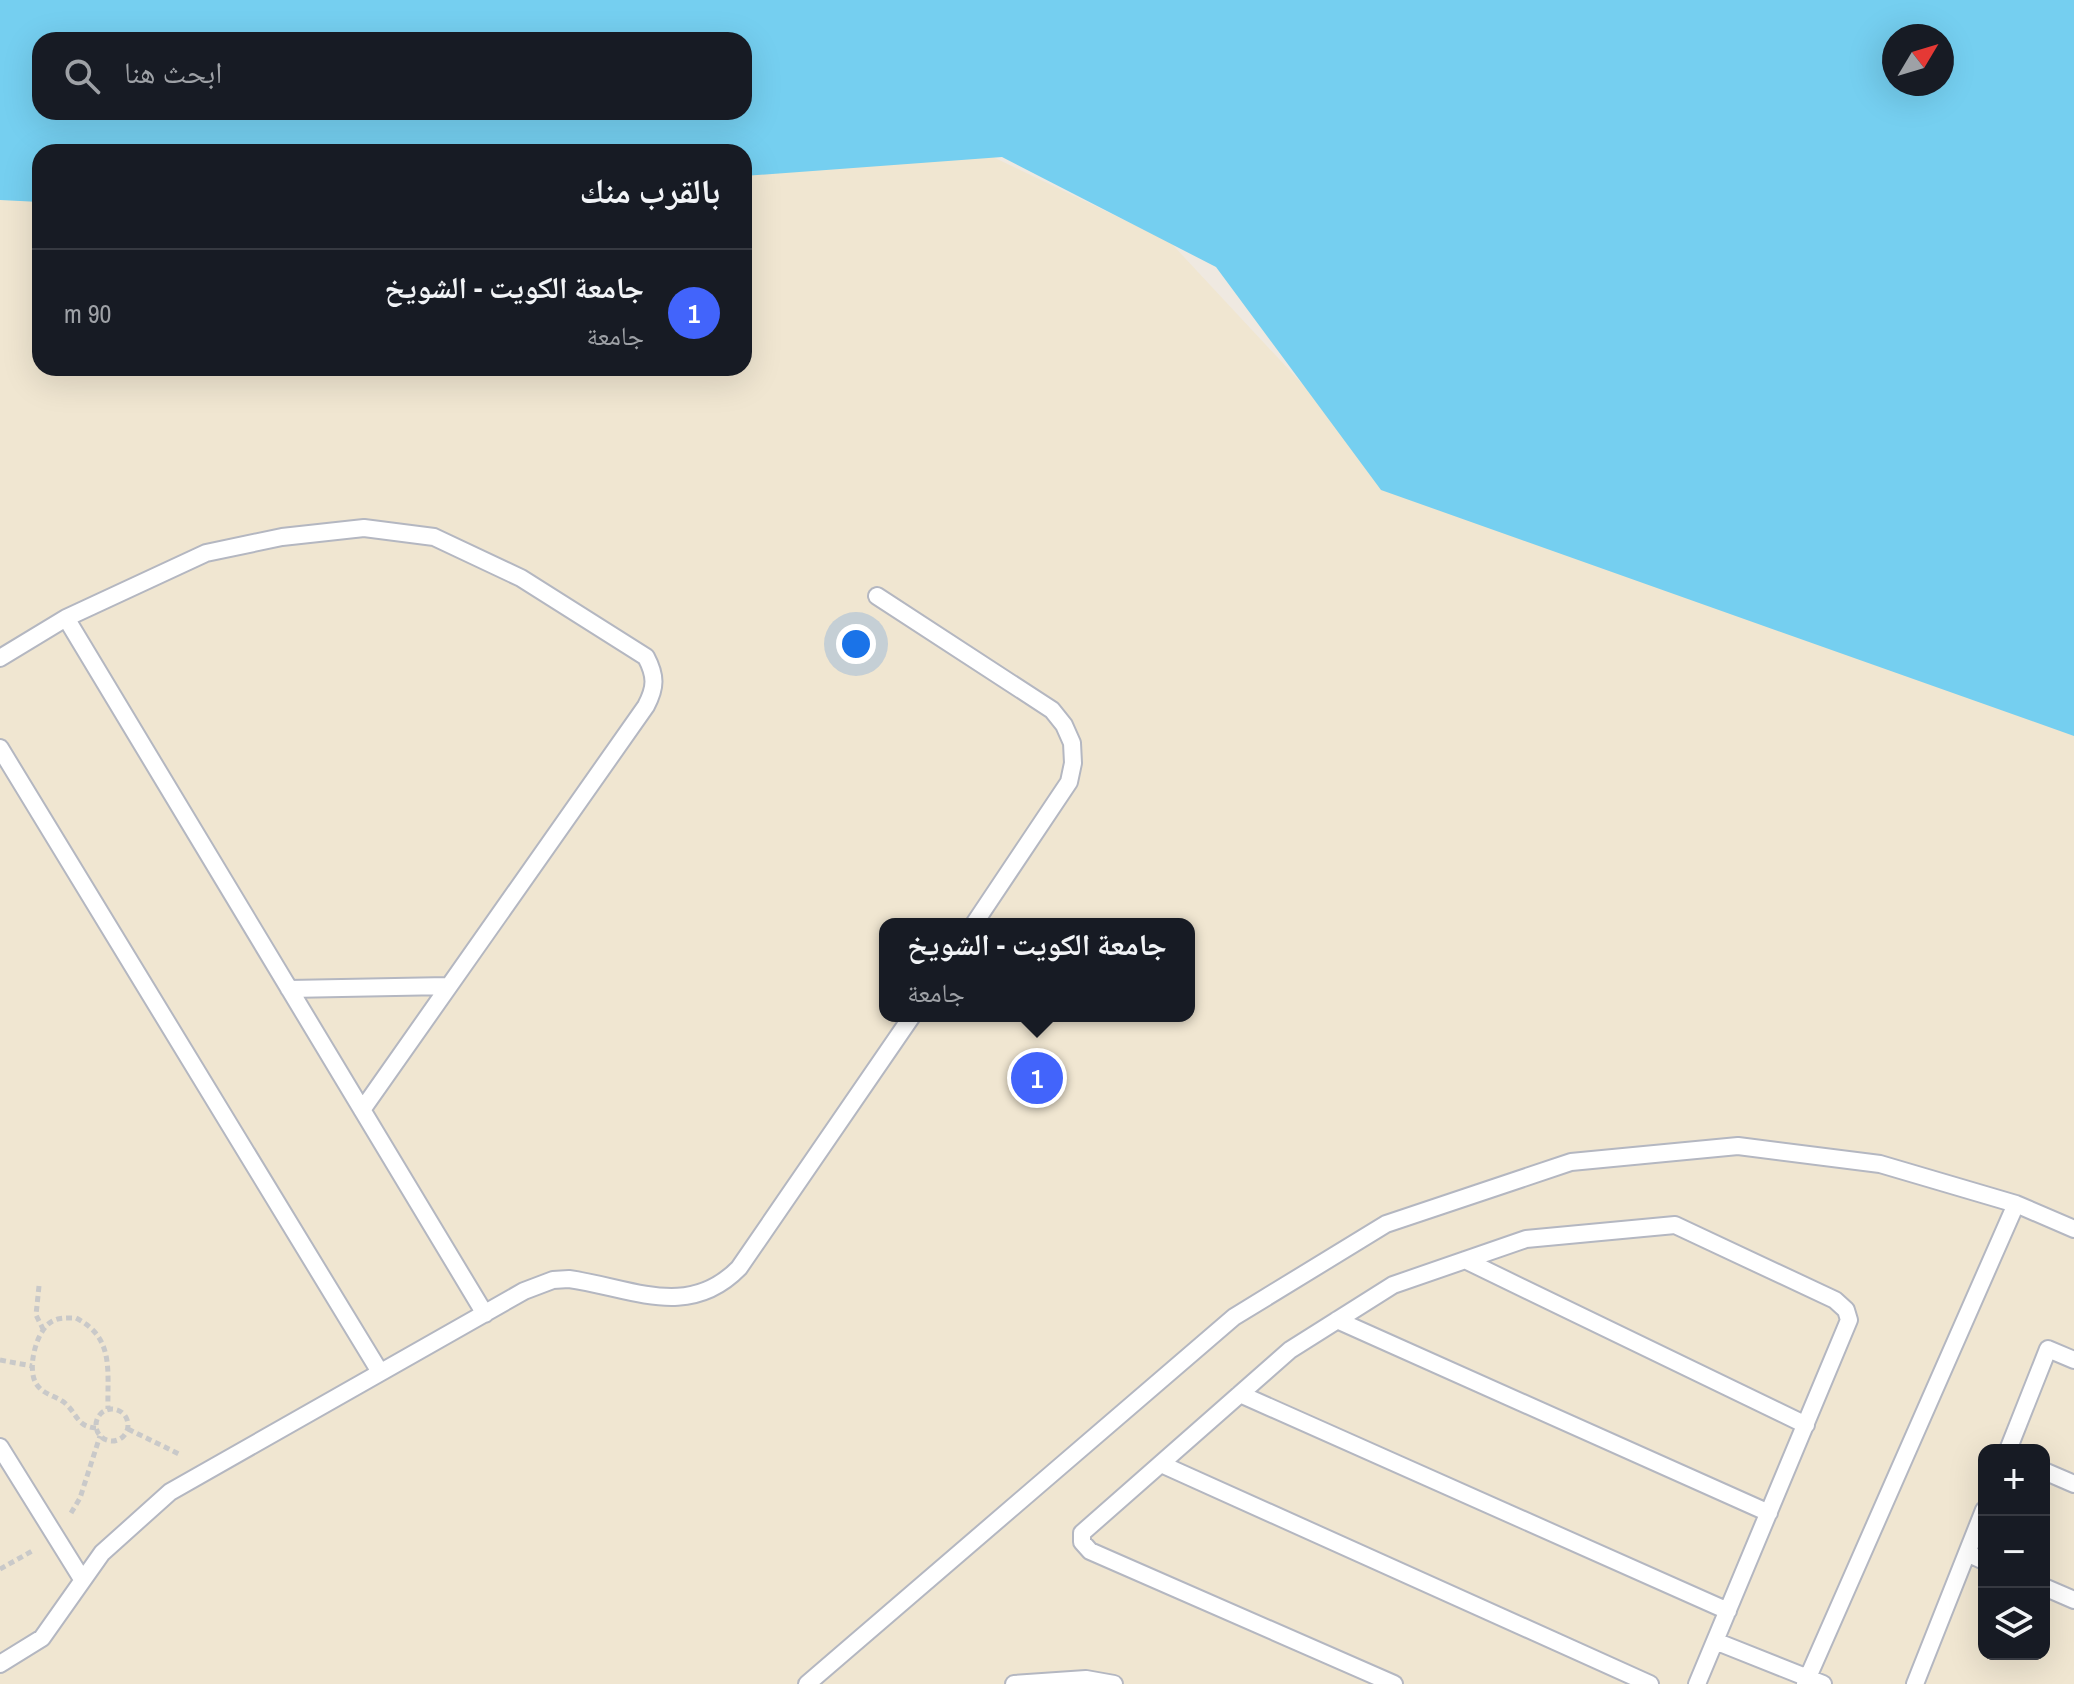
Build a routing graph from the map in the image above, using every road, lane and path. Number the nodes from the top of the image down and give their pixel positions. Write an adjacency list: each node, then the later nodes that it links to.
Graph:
1 (877, 596): 5 (lane)
2 (66, 618): 3 (lane); 6 (lane); 7 (lane)
3 (0, 658)
4 (0, 748): 20 (lane)
5 (978, 918)
6 (448, 986): 7 (lane); 9 (lane)
7 (289, 989): 9 (lane)
8 (908, 1022): 14 (lane)
9 (362, 1110): 14 (lane)
10 (2016, 1204): 11 (lane); 45 (lane); 46 (lane)
11 (2074, 1229)
12 (1465, 1260): 15 (lane); 23 (lane); 23 (lane)
13 (39, 1286): 16 (path)
14 (485, 1314): 20 (lane)
15 (1337, 1320): 21 (lane); 33 (lane)
16 (43, 1329): 19 (path); 22 (path)
17 (0, 1360): 19 (path)
18 (2074, 1360): 27 (lane)
19 (32, 1366): 24 (path)
20 (380, 1372): 30 (lane)
21 (1240, 1394): 29 (lane); 42 (lane)
22 (108, 1409): 24 (path); 25 (path)
23 (1806, 1425): 33 (lane)
24 (96, 1428): 26 (path)
25 (128, 1429): 26 (path); 30 (path)
26 (100, 1436): 35 (path)
27 (2010, 1444)
28 (0, 1447): 35 (lane)
29 (1161, 1464): 49 (lane); 50 (lane)
30 (207, 1471): 39 (lane)
31 (2050, 1474): 32 (lane)
32 (2074, 1484)
33 (1769, 1513): 42 (lane)
34 (1982, 1516): 36 (lane)
35 (56, 1537): 38 (path); 39 (lane)
36 (1967, 1553): 37 (lane); 52 (lane)
37 (1978, 1558)
38 (0, 1569)
39 (82, 1579): 44 (lane)
40 (2046, 1588): 41 (lane)
41 (2074, 1600)
42 (1728, 1611): 43 (lane)
43 (1715, 1641): 45 (lane); 51 (lane)
44 (0, 1664)
45 (1811, 1683)
46 (807, 1684)
47 (1014, 1684): 48 (lane)
48 (1114, 1684)
49 (1393, 1684)
50 (1650, 1684)
51 (1697, 1684)
52 (1915, 1684)

